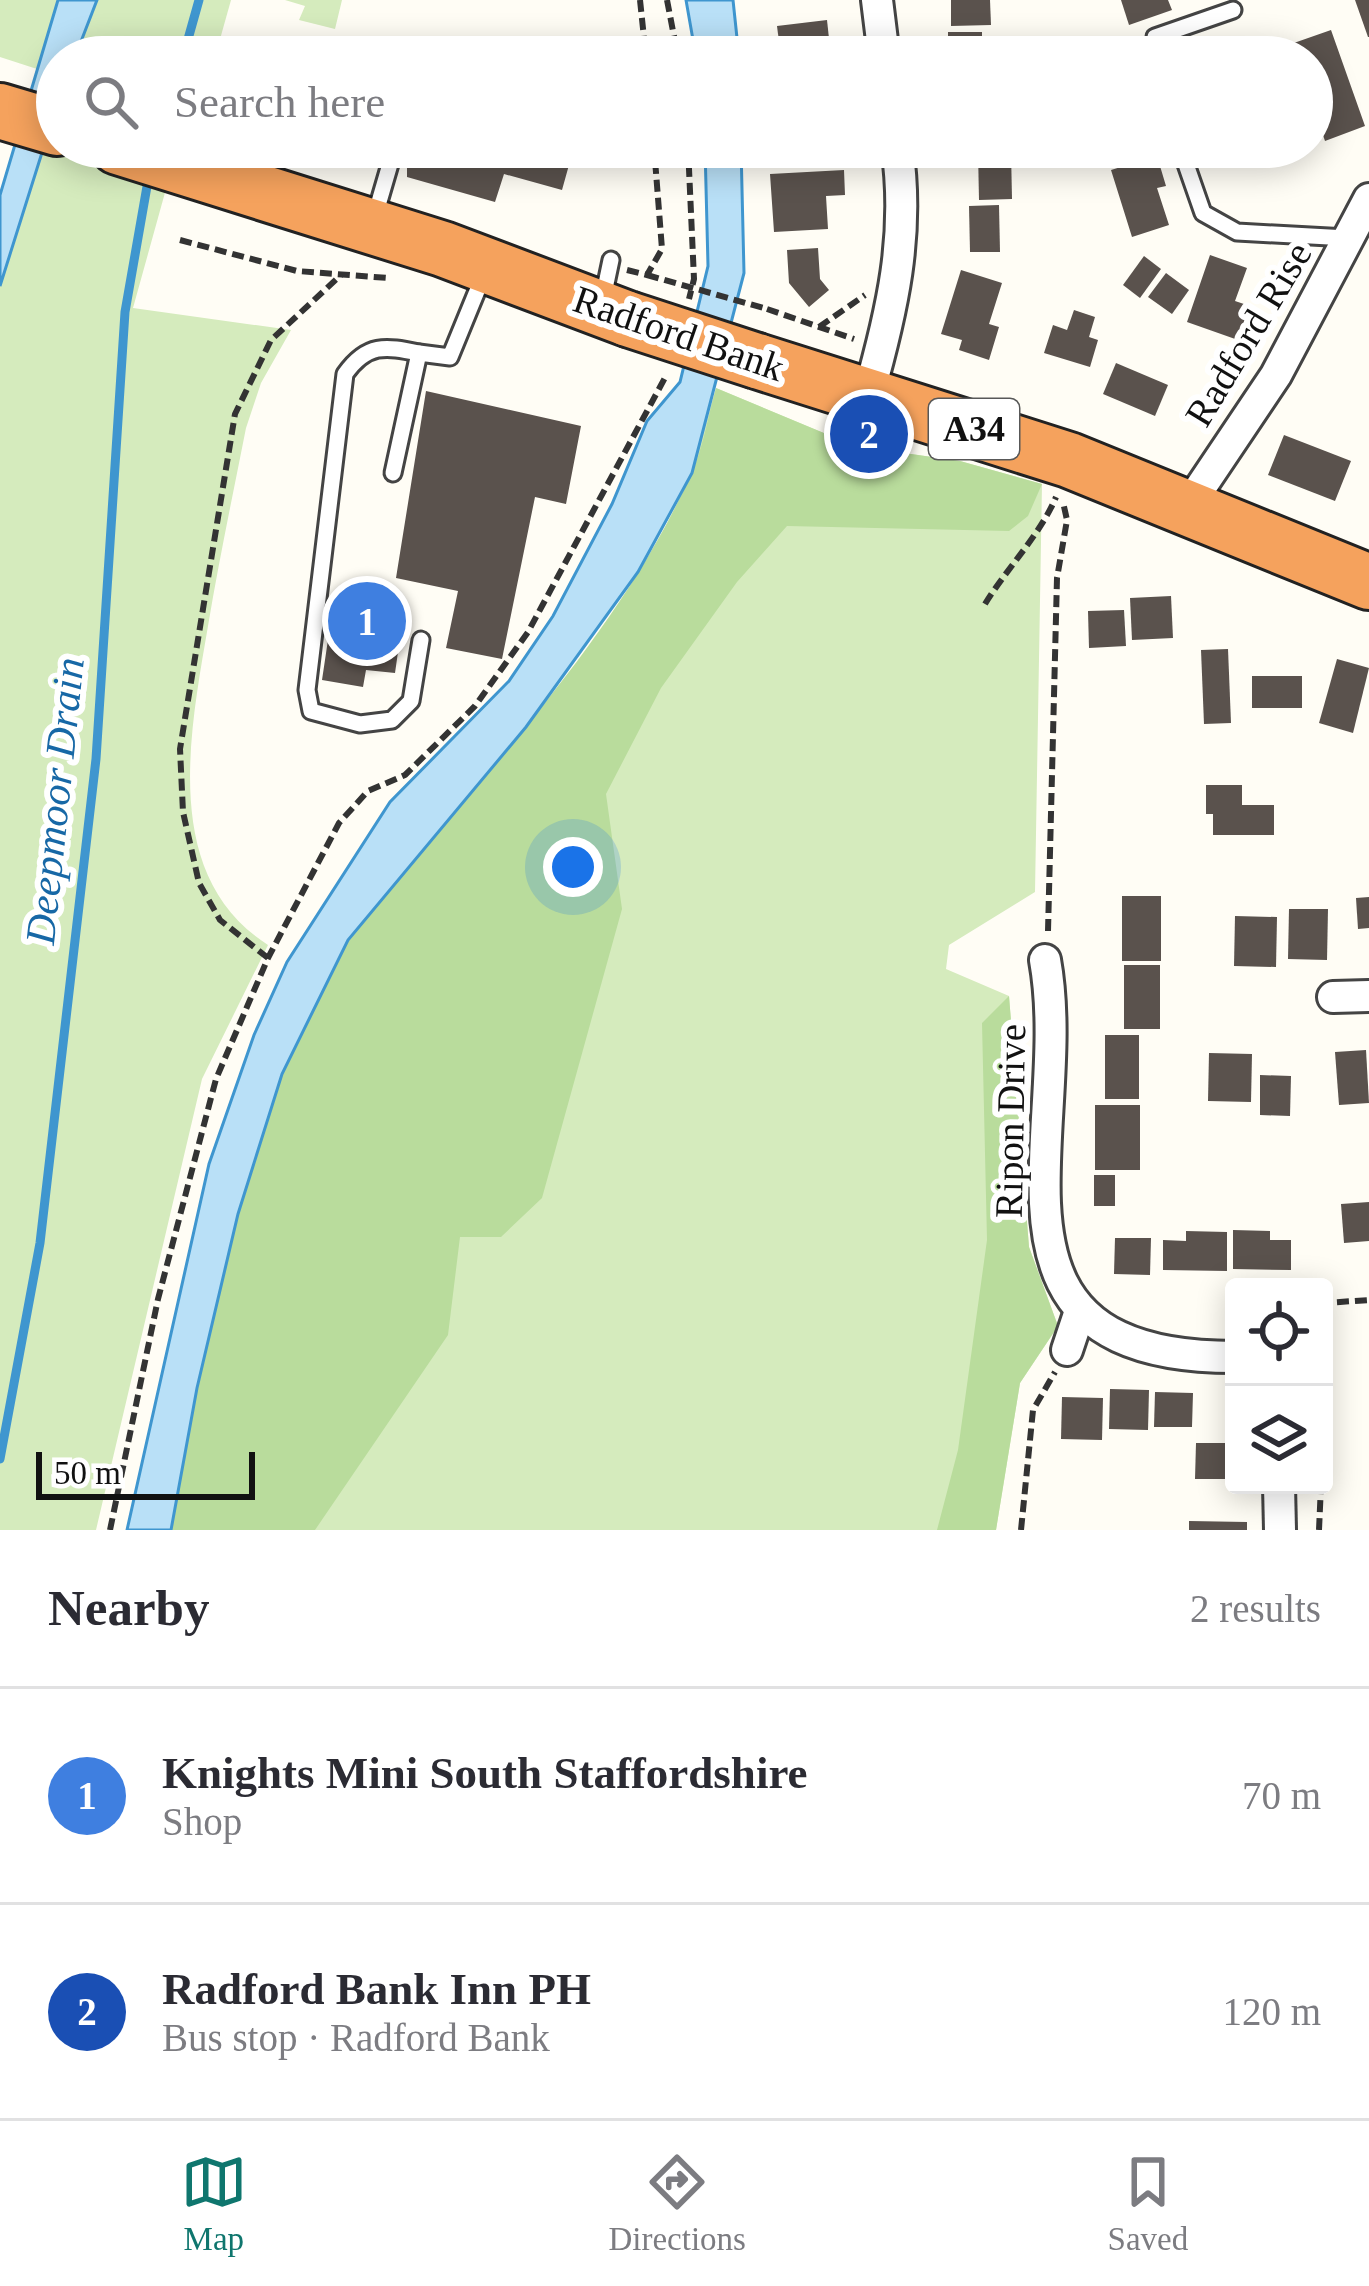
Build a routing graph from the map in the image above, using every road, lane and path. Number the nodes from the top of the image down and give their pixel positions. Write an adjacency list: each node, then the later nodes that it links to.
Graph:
1 (640, 0): 5 (path)
2 (668, 0): 6 (path)
3 (877, 0): 7 (street)
4 (1234, 10): 8 (lane)
5 (644, 36)
6 (674, 36)
7 (881, 36)
8 (1159, 36)
9 (0, 111): 10 (highway)
10 (36, 122)
11 (188, 168): 18 (highway, Radford Bank / A34)
12 (389, 168): 18 (lane)
13 (655, 168): 24 (path)
14 (691, 168): 22 (path)
15 (898, 168): 28 (street)
16 (1187, 168): 19 (lane)
17 (1369, 199): 19 (street, Radford Rise)
18 (373, 225): 21 (highway, Radford Bank / A34)
19 (1350, 238): 31 (street, Radford Rise)
20 (180, 240): 23 (path)
21 (465, 257): 23 (path); 24 (highway, Radford Bank / A34); 27 (lane)
22 (694, 262)
23 (342, 274): 35 (path)
24 (622, 291): 25 (highway, Radford Bank / A34, bridge); 25 (path, bridge)
25 (762, 335): 26 (path); 28 (highway, Radford Bank / A34)
26 (860, 340)
27 (419, 352): 30 (lane); 34 (lane)
28 (868, 396): 31 (highway, Radford Bank / A34)
29 (641, 415): 35 (path)
30 (393, 472)
31 (1188, 506): 32 (highway, Radford Bank / A34)
32 (1369, 582)
33 (985, 604): 36 (path)
34 (421, 640)
35 (268, 958): 46 (path)
36 (1045, 960): 41 (street, Ripon Drive)
37 (1369, 996): 38 (street)
38 (1333, 997)
39 (1369, 1300): 40 (path)
40 (1333, 1302)
41 (1079, 1314): 42 (street); 43 (street)
42 (1067, 1350): 47 (path)
43 (1225, 1358)
44 (1279, 1494): 48 (street)
45 (1321, 1494): 49 (path)
46 (110, 1530)
47 (1021, 1530)
48 (1280, 1530)
49 (1319, 1530)

